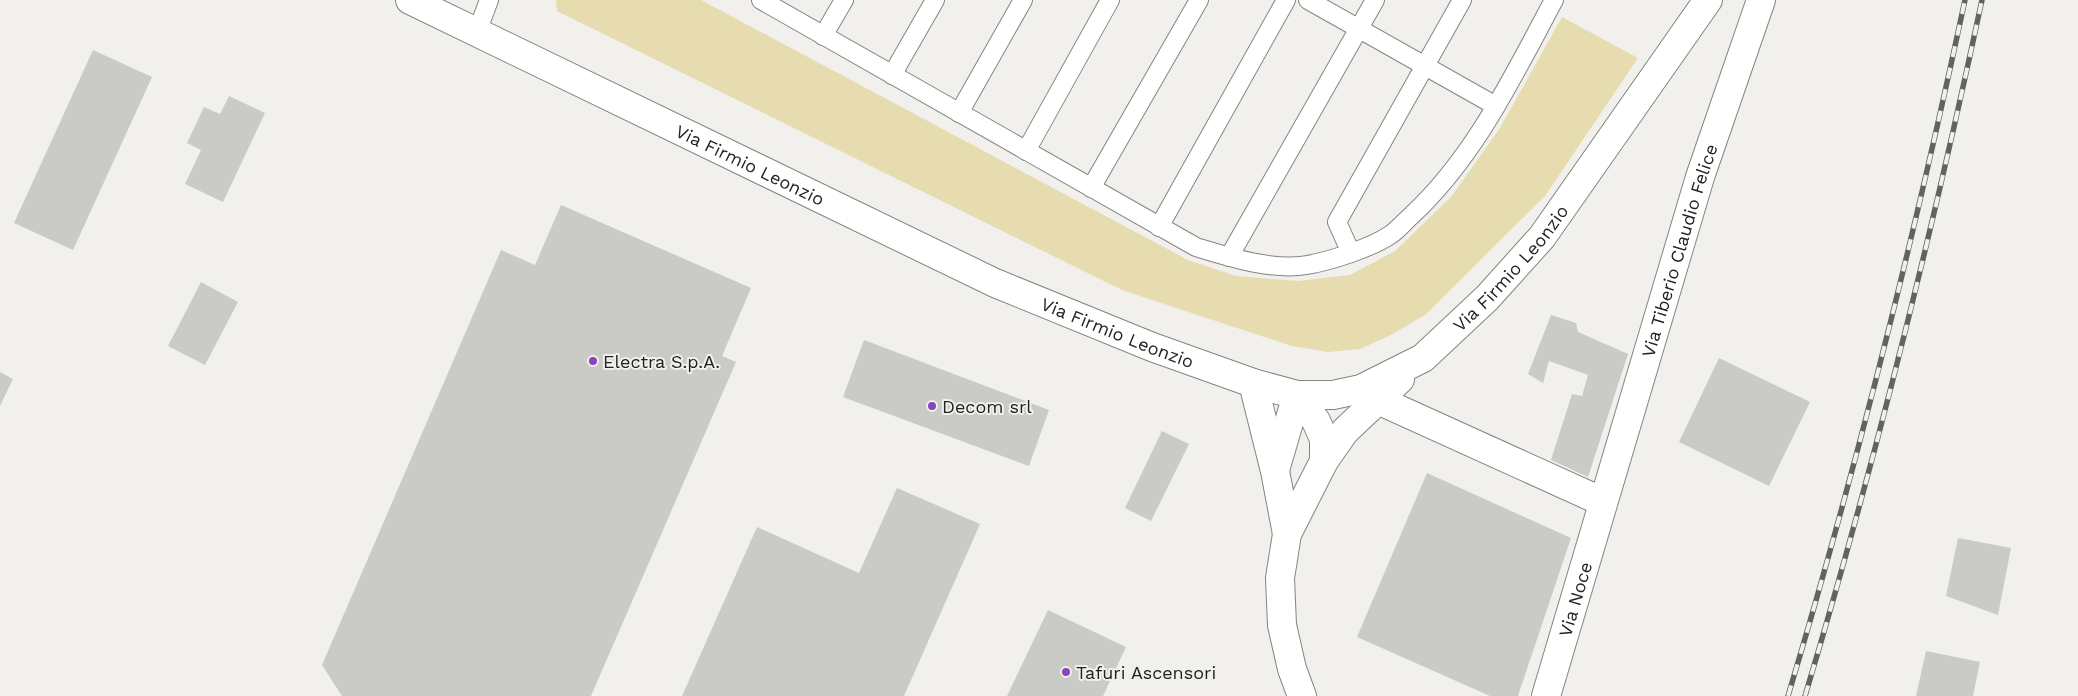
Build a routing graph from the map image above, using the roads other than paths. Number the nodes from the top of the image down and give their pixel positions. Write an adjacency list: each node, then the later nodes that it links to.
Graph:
1 (489, 0): 17 (lane)
2 (760, 0): 18 (lane)
3 (844, 0): 18 (lane)
4 (934, 0): 20 (lane)
5 (1023, 0): 22 (lane)
6 (1110, 0): 23 (lane)
7 (1199, 0): 24 (lane)
8 (1286, 0): 25 (lane)
9 (1308, 0): 16 (lane)
10 (1375, 0): 16 (lane)
11 (1462, 0): 19 (lane)
12 (1554, 0): 21 (lane)
13 (1708, 0): 28 (street, Via Firmio Leonzio)
14 (1761, 0): 34 (street, Via Tiberio Claudio Felice)
15 (413, 1): 17 (street, Via Firmio Leonzio)
16 (1359, 29): 19 (lane); 27 (lane)
17 (477, 32): 29 (street, Via Firmio Leonzio)
18 (823, 36): 20 (lane)
19 (1425, 66): 21 (lane); 26 (lane)
20 (892, 75): 22 (lane)
21 (1496, 106): 26 (lane)
22 (959, 113): 23 (lane)
23 (1026, 151): 24 (lane)
24 (1091, 188): 25 (lane)
25 (1159, 227): 27 (lane)
26 (1351, 253): 27 (lane)
27 (1229, 257)
28 (1424, 358): 30 (street, Via Firmio Leonzio); 31 (street)
29 (1253, 383): 30 (street, Via Firmio Leonzio); 33 (street)
30 (1297, 395): 32 (street); 33 (street)
31 (1378, 400): 32 (street); 34 (street)
32 (1324, 461): 35 (street)
33 (1275, 471): 35 (street)
34 (1603, 502): 37 (street, Via Noce)
35 (1287, 534): 36 (street)
36 (1302, 696)
37 (1546, 696)

